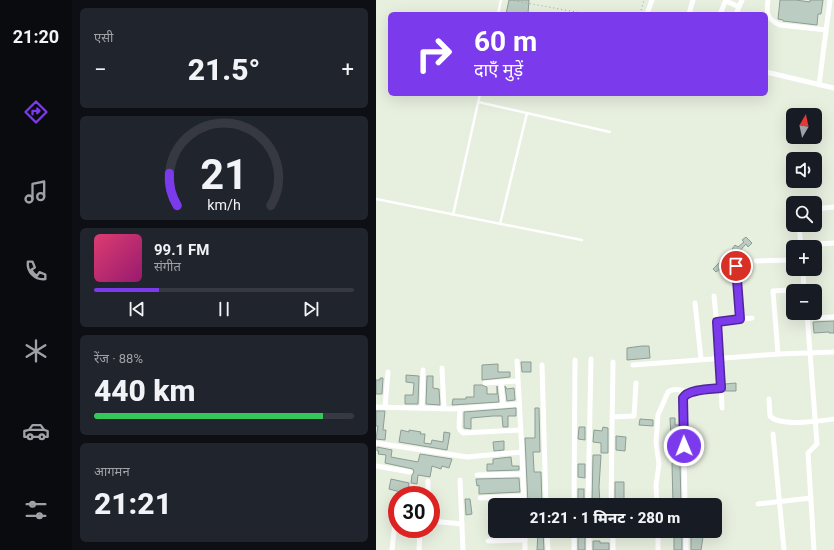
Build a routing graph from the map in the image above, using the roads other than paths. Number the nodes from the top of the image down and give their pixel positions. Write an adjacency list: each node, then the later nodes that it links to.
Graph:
1 (501, 0): 9 (lane)
2 (652, 0): 10 (street)
3 (693, 0): 11 (street)
4 (742, 0): 8 (street)
5 (768, 0): 14 (street)
6 (726, 1): 8 (street); 12 (street)
7 (831, 4): 14 (street)
8 (739, 7): 13 (street)
9 (498, 12)
10 (648, 12)
11 (690, 12)
12 (721, 12)
13 (737, 12)
14 (826, 30): 16 (street)
15 (768, 72): 16 (street)
16 (819, 85): 17 (street)
17 (834, 88)
18 (480, 96): 19 (lane)
19 (478, 102): 20 (lane); 25 (lane)
20 (527, 113): 21 (lane); 26 (lane)
21 (610, 132)
22 (376, 199): 25 (lane)
23 (834, 207): 24 (street)
24 (822, 208)
25 (453, 214): 26 (lane)
26 (500, 224): 27 (lane)
27 (582, 240)
28 (834, 243): 29 (street)
29 (822, 244)
30 (786, 260): 31 (street)
31 (756, 261)
32 (736, 266): 39 (street)
33 (786, 291): 44 (street)
34 (714, 296): 41 (street)
35 (695, 303): 47 (street)
36 (822, 317): 37 (street)
37 (834, 317)
38 (752, 318): 39 (street)
39 (740, 319): 41 (street)
40 (807, 320): 43 (street)
41 (717, 322): 45 (street)
42 (834, 352): 43 (street)
43 (809, 353): 44 (street); 73 (street)
44 (778, 354): 45 (street)
45 (720, 358): 47 (street); 60 (street)
46 (591, 359): 89 (street)
47 (700, 359): 52 (street)
48 (575, 360): 88 (street)
49 (517, 361): 56 (street)
50 (613, 362): 71 (street)
51 (542, 365): 87 (street)
52 (633, 365)
53 (442, 368): 68 (street)
54 (423, 370): 67 (street)
55 (388, 372): 66 (street)
56 (518, 381): 57 (street); 63 (street)
57 (501, 382): 58 (street); 64 (street)
58 (485, 383)
59 (636, 383): 71 (street)
60 (721, 388): 61 (street); 70 (street)
61 (687, 393): 91 (street); 92 (street)
62 (769, 399): 73 (street)
63 (519, 404): 64 (street); 74 (street)
64 (503, 405): 69 (street)
65 (376, 407): 66 (street)
66 (385, 407): 67 (street)
67 (422, 408): 68 (street)
68 (444, 408): 69 (street)
69 (460, 408): 74 (street)
70 (722, 408)
71 (612, 417): 90 (street)
72 (834, 419): 73 (street)
73 (814, 422): 93 (street)
74 (521, 430): 77 (street)
75 (773, 434): 94 (street)
76 (376, 443): 77 (street)
77 (522, 452): 80 (street)
78 (376, 466): 79 (street)
79 (410, 472)
80 (523, 474): 81 (street); 85 (street)
81 (477, 475)
82 (460, 480): 97 (street)
83 (428, 481): 84 (street)
84 (428, 486)
85 (523, 496): 86 (street)
86 (480, 498)
87 (546, 498)
88 (574, 498)
89 (588, 498)
90 (611, 498)
91 (657, 498)
92 (685, 498)
93 (811, 498): 94 (street); 119 (street)
94 (779, 501): 95 (street); 118 (street)
95 (758, 504)
96 (440, 522): 97 (street)
97 (462, 524): 110 (street)
98 (393, 538): 108 (street)
99 (420, 538): 109 (street)
100 (547, 538): 112 (street)
101 (574, 538): 113 (street)
102 (589, 538): 114 (street)
103 (612, 538): 115 (street)
104 (658, 538): 116 (street)
105 (686, 538): 117 (street)
106 (525, 540): 107 (street); 111 (street)
107 (488, 541)
108 (392, 550)
109 (419, 550)
110 (463, 550)
111 (525, 550)
112 (548, 550)
113 (574, 550)
114 (589, 550)
115 (613, 550)
116 (658, 550)
117 (686, 550)
118 (784, 550)
119 (814, 550)

